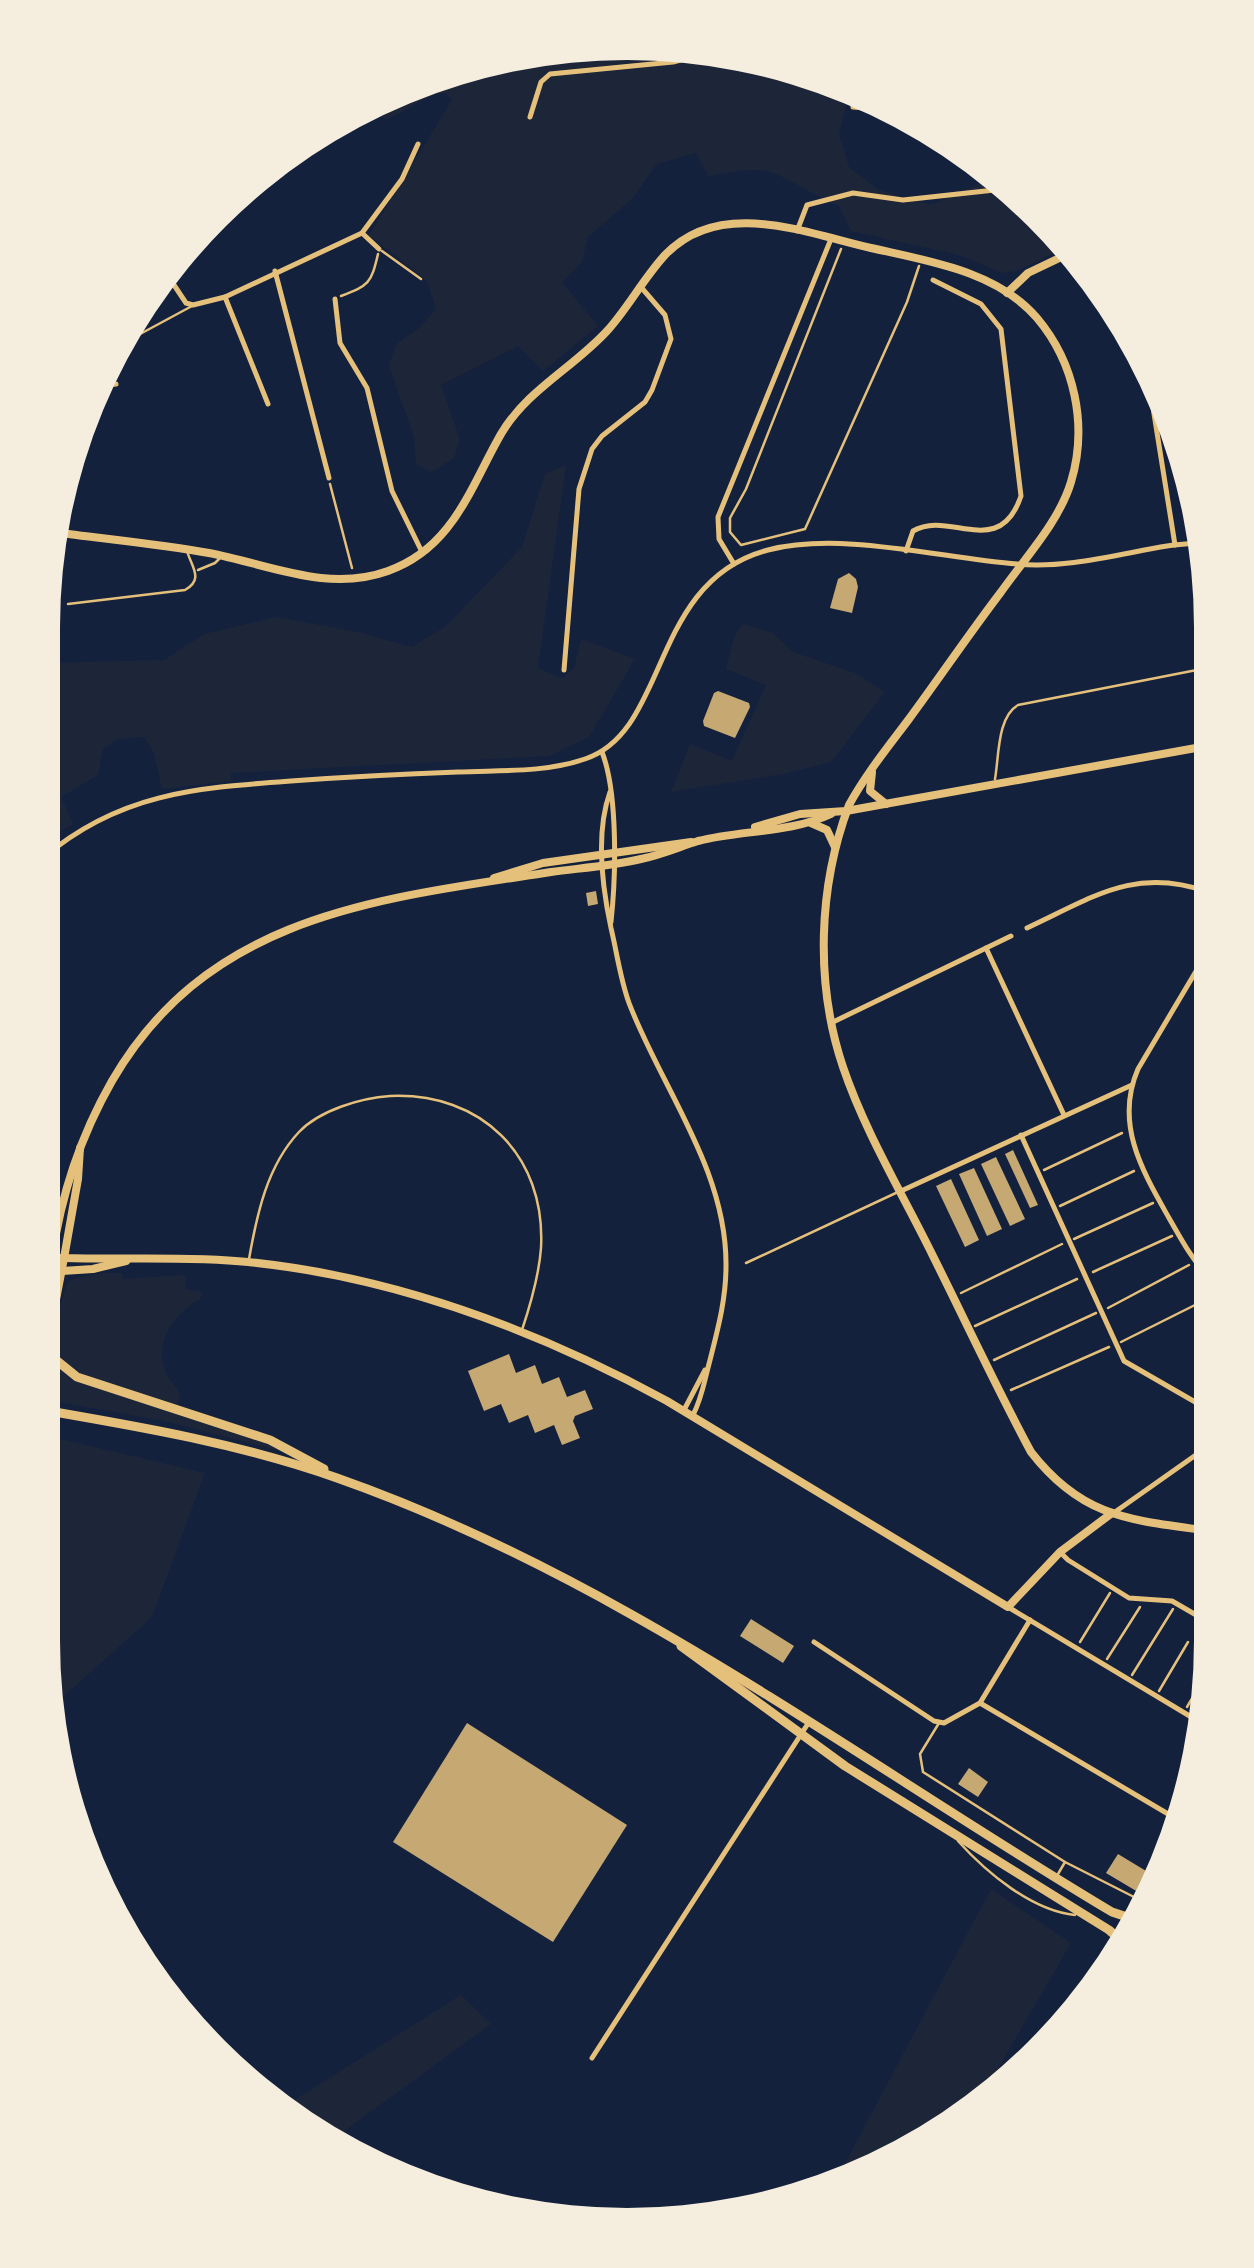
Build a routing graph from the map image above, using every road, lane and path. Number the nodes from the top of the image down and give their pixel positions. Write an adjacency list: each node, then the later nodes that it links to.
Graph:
1 (673, 62): 2 (street)
2 (530, 117)
3 (418, 144): 6 (street)
4 (989, 191): 5 (street)
5 (797, 230): 7 (street); 16 (street)
6 (362, 233): 9 (street); 12 (street)
7 (830, 239): 8 (street); 33 (street)
8 (843, 242): 11 (street); 11 (path)
9 (379, 249): 13 (lane); 18 (path)
10 (1057, 258): 17 (street)
11 (922, 260): 17 (street)
12 (276, 271): 19 (street); 25 (street)
13 (421, 279)
14 (933, 280): 30 (street)
15 (174, 286): 21 (street)
16 (640, 286): 31 (street); 38 (street)
17 (1007, 292): 34 (street)
18 (344, 294)
19 (225, 298): 21 (street); 23 (street)
20 (335, 299): 31 (street)
21 (194, 306): 22 (lane)
22 (142, 333)
23 (268, 404)
24 (1154, 418): 28 (street)
25 (328, 478): 36 (path)
26 (68, 534): 29 (street)
27 (1187, 544): 28 (street)
28 (1175, 545): 34 (street)
29 (186, 550): 32 (street); 35 (lane)
30 (906, 551): 33 (street); 34 (street)
31 (422, 552): 36 (street)
32 (222, 556): 35 (lane); 36 (street)
33 (734, 565): 41 (street)
34 (1020, 565): 42 (street)
35 (195, 570): 37 (lane)
36 (355, 579)
37 (68, 604)
38 (564, 670)
39 (1194, 671): 43 (lane)
40 (1194, 748): 43 (street)
41 (602, 752): 50 (street); 52 (street)
42 (873, 767): 44 (street); 45 (street)
43 (994, 786): 44 (street)
44 (886, 804): 45 (street)
45 (846, 812): 46 (street); 51 (street)
46 (831, 814): 47 (street); 48 (street)
47 (802, 823): 48 (street); 51 (street)
48 (742, 832): 49 (street)
49 (695, 842): 52 (street); 53 (street)
50 (60, 846)
51 (836, 851): 60 (street)
52 (608, 852): 53 (street); 54 (street)
53 (607, 864): 54 (street); 92 (street)
54 (479, 883): 65 (street)
55 (1194, 888): 56 (street)
56 (1027, 928)
57 (1012, 936): 58 (street)
58 (986, 948): 60 (street); 62 (street)
59 (1194, 974): 61 (street)
60 (831, 1023): 68 (street)
61 (1132, 1085): 62 (street); 63 (street)
62 (1064, 1115): 64 (street)
63 (1130, 1129): 66 (street); 67 (path)
64 (1021, 1135): 67 (street); 68 (street)
65 (80, 1148): 70 (street); 75 (street)
66 (1141, 1168): 69 (street); 71 (path)
67 (1038, 1172): 71 (street)
68 (901, 1190): 80 (lane); 84 (street)
69 (1159, 1200): 72 (street); 73 (path)
70 (60, 1207)
71 (1054, 1209): 73 (street)
72 (1178, 1233): 77 (street); 82 (path)
73 (1069, 1241): 82 (street); 84 (path)
74 (60, 1258): 75 (street)
75 (64, 1258): 76 (street); 81 (street)
76 (127, 1260): 78 (street); 81 (street)
77 (1194, 1260)
78 (249, 1262): 88 (street); 88 (lane)
79 (1194, 1263): 86 (path)
80 (746, 1264)
81 (62, 1271): 83 (street)
82 (1084, 1276): 86 (street); 87 (path)
83 (60, 1281)
84 (954, 1296): 87 (street)
85 (1194, 1306): 89 (path)
86 (1100, 1312): 89 (street); 91 (path)
87 (970, 1329): 91 (street)
88 (522, 1331): 95 (street)
89 (1115, 1345): 93 (path); 94 (street)
90 (60, 1363): 99 (main road)
91 (986, 1364): 93 (street)
92 (708, 1368): 95 (street); 97 (street)
93 (1001, 1395): 100 (street)
94 (1194, 1401)
95 (684, 1410): 97 (street)
96 (60, 1413): 99 (main road)
97 (693, 1416): 106 (street)
98 (1194, 1457): 100 (street)
99 (336, 1478): 109 (main road)
100 (1112, 1514): 101 (street); 102 (street)
101 (1194, 1528)
102 (1060, 1552): 103 (street); 106 (street)
103 (1113, 1588): 104 (street); 112 (path)
104 (1145, 1598): 105 (street); 113 (path)
105 (1178, 1603): 107 (street); 114 (path)
106 (1008, 1607): 108 (street)
107 (1194, 1613)
108 (1030, 1620): 112 (street); 117 (street)
109 (667, 1634): 120 (main road); 122 (main road)
110 (814, 1642): 121 (street)
111 (1188, 1642): 115 (path)
112 (1077, 1648): 113 (street)
113 (1104, 1665): 114 (street)
114 (1129, 1680): 115 (street)
115 (1156, 1696): 118 (street)
116 (1190, 1702): 118 (path)
117 (980, 1703): 121 (street); 123 (street)
118 (1184, 1713): 119 (street)
119 (1189, 1716)
120 (809, 1722): 122 (street); 125 (main road)
121 (938, 1723): 124 (lane)
122 (801, 1734): 128 (main road); 129 (street)
123 (1167, 1813)
124 (1064, 1862): 125 (lane); 126 (lane)
125 (1056, 1879): 127 (main road)
126 (1133, 1897)
127 (1123, 1915)
128 (1112, 1935)
129 (592, 2058)

